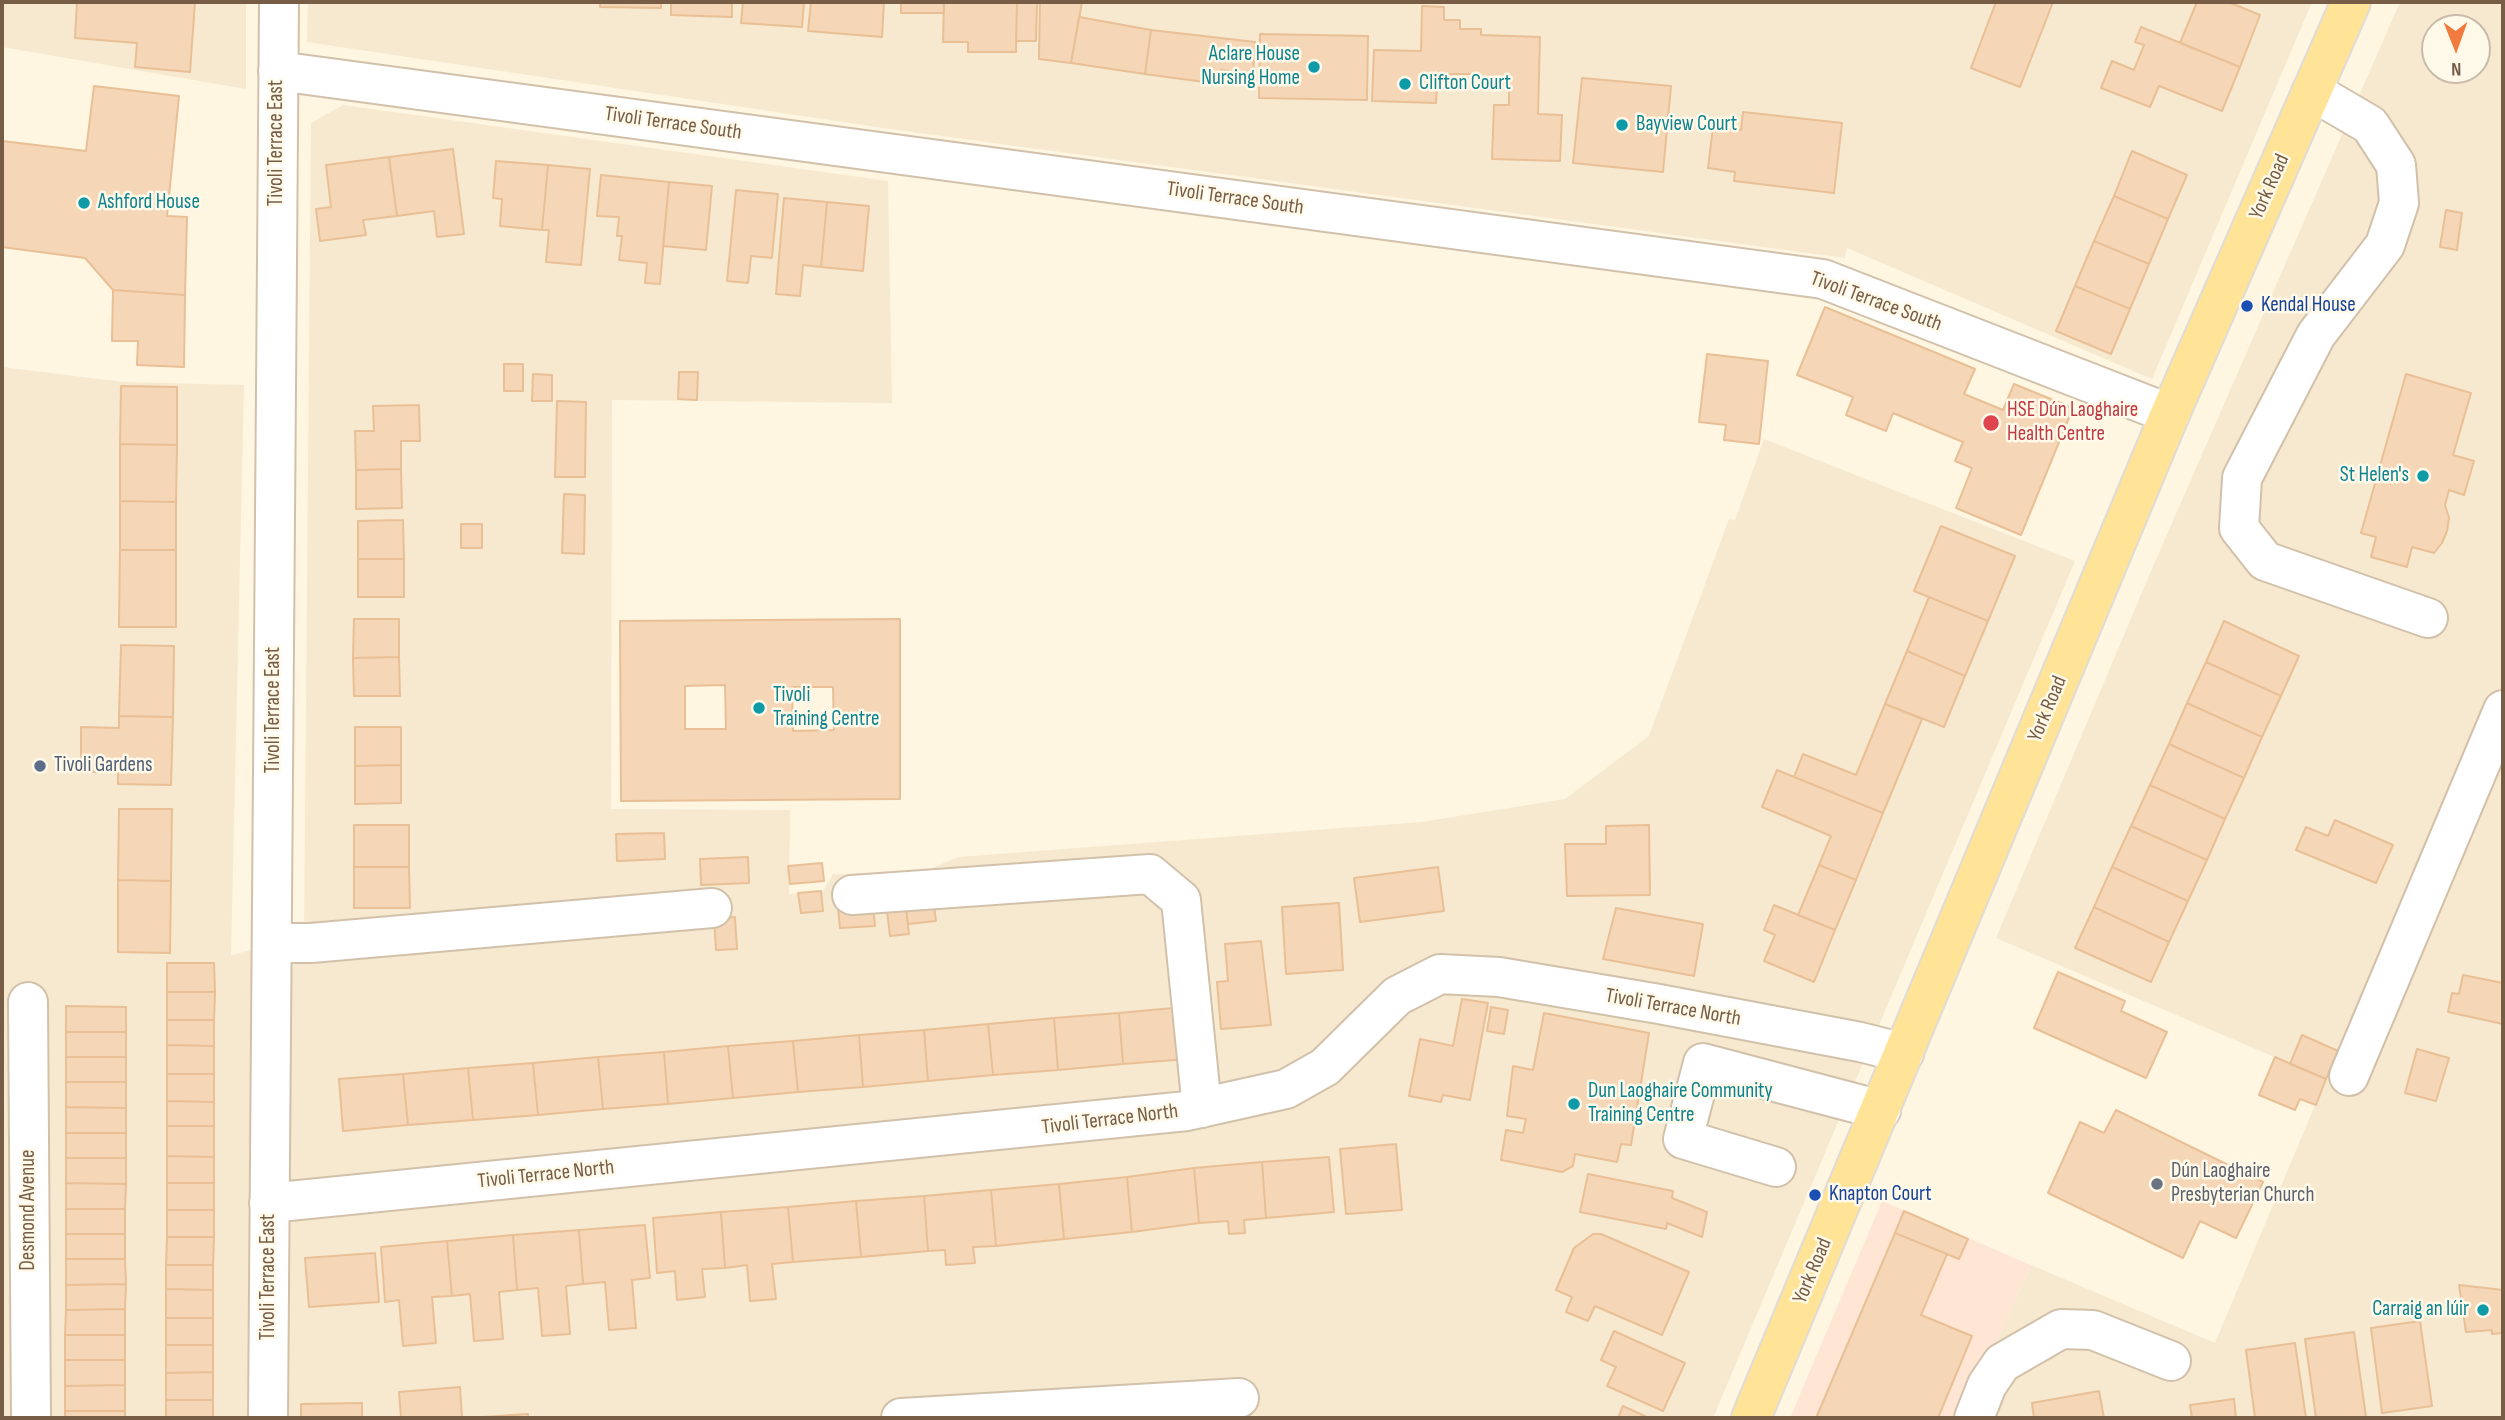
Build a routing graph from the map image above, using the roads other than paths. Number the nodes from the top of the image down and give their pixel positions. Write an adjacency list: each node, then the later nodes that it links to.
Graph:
1 (279, 2): 3 (street, Tivoli Terrace East)
2 (2351, 2): 4 (main road, York Road)
3 (278, 71): 5 (street, Tivoli Terrace South); 10 (street, Tivoli Terrace East)
4 (2312, 91): 5 (main road, York Road); 6 (street)
5 (2170, 414): 12 (main road, York Road)
6 (2428, 618)
7 (2503, 710): 13 (street)
8 (852, 895): 14 (street)
9 (712, 908): 10 (street)
10 (272, 943): 17 (street, Tivoli Terrace East)
11 (28, 1002): 21 (street, Desmond Avenue)
12 (1904, 1054): 14 (street, Tivoli Terrace North); 15 (main road, York Road)
13 (2349, 1076)
14 (1202, 1108): 17 (street, Tivoli Terrace North)
15 (1881, 1110): 16 (street); 24 (main road, York Road)
16 (1776, 1167)
17 (269, 1203): 22 (street, Tivoli Terrace East)
18 (2171, 1361): 25 (street)
19 (1239, 1398): 20 (street)
20 (942, 1417): 23 (street)
21 (31, 1418)
22 (268, 1418)
23 (901, 1418)
24 (1751, 1418)
25 (1975, 1418)

